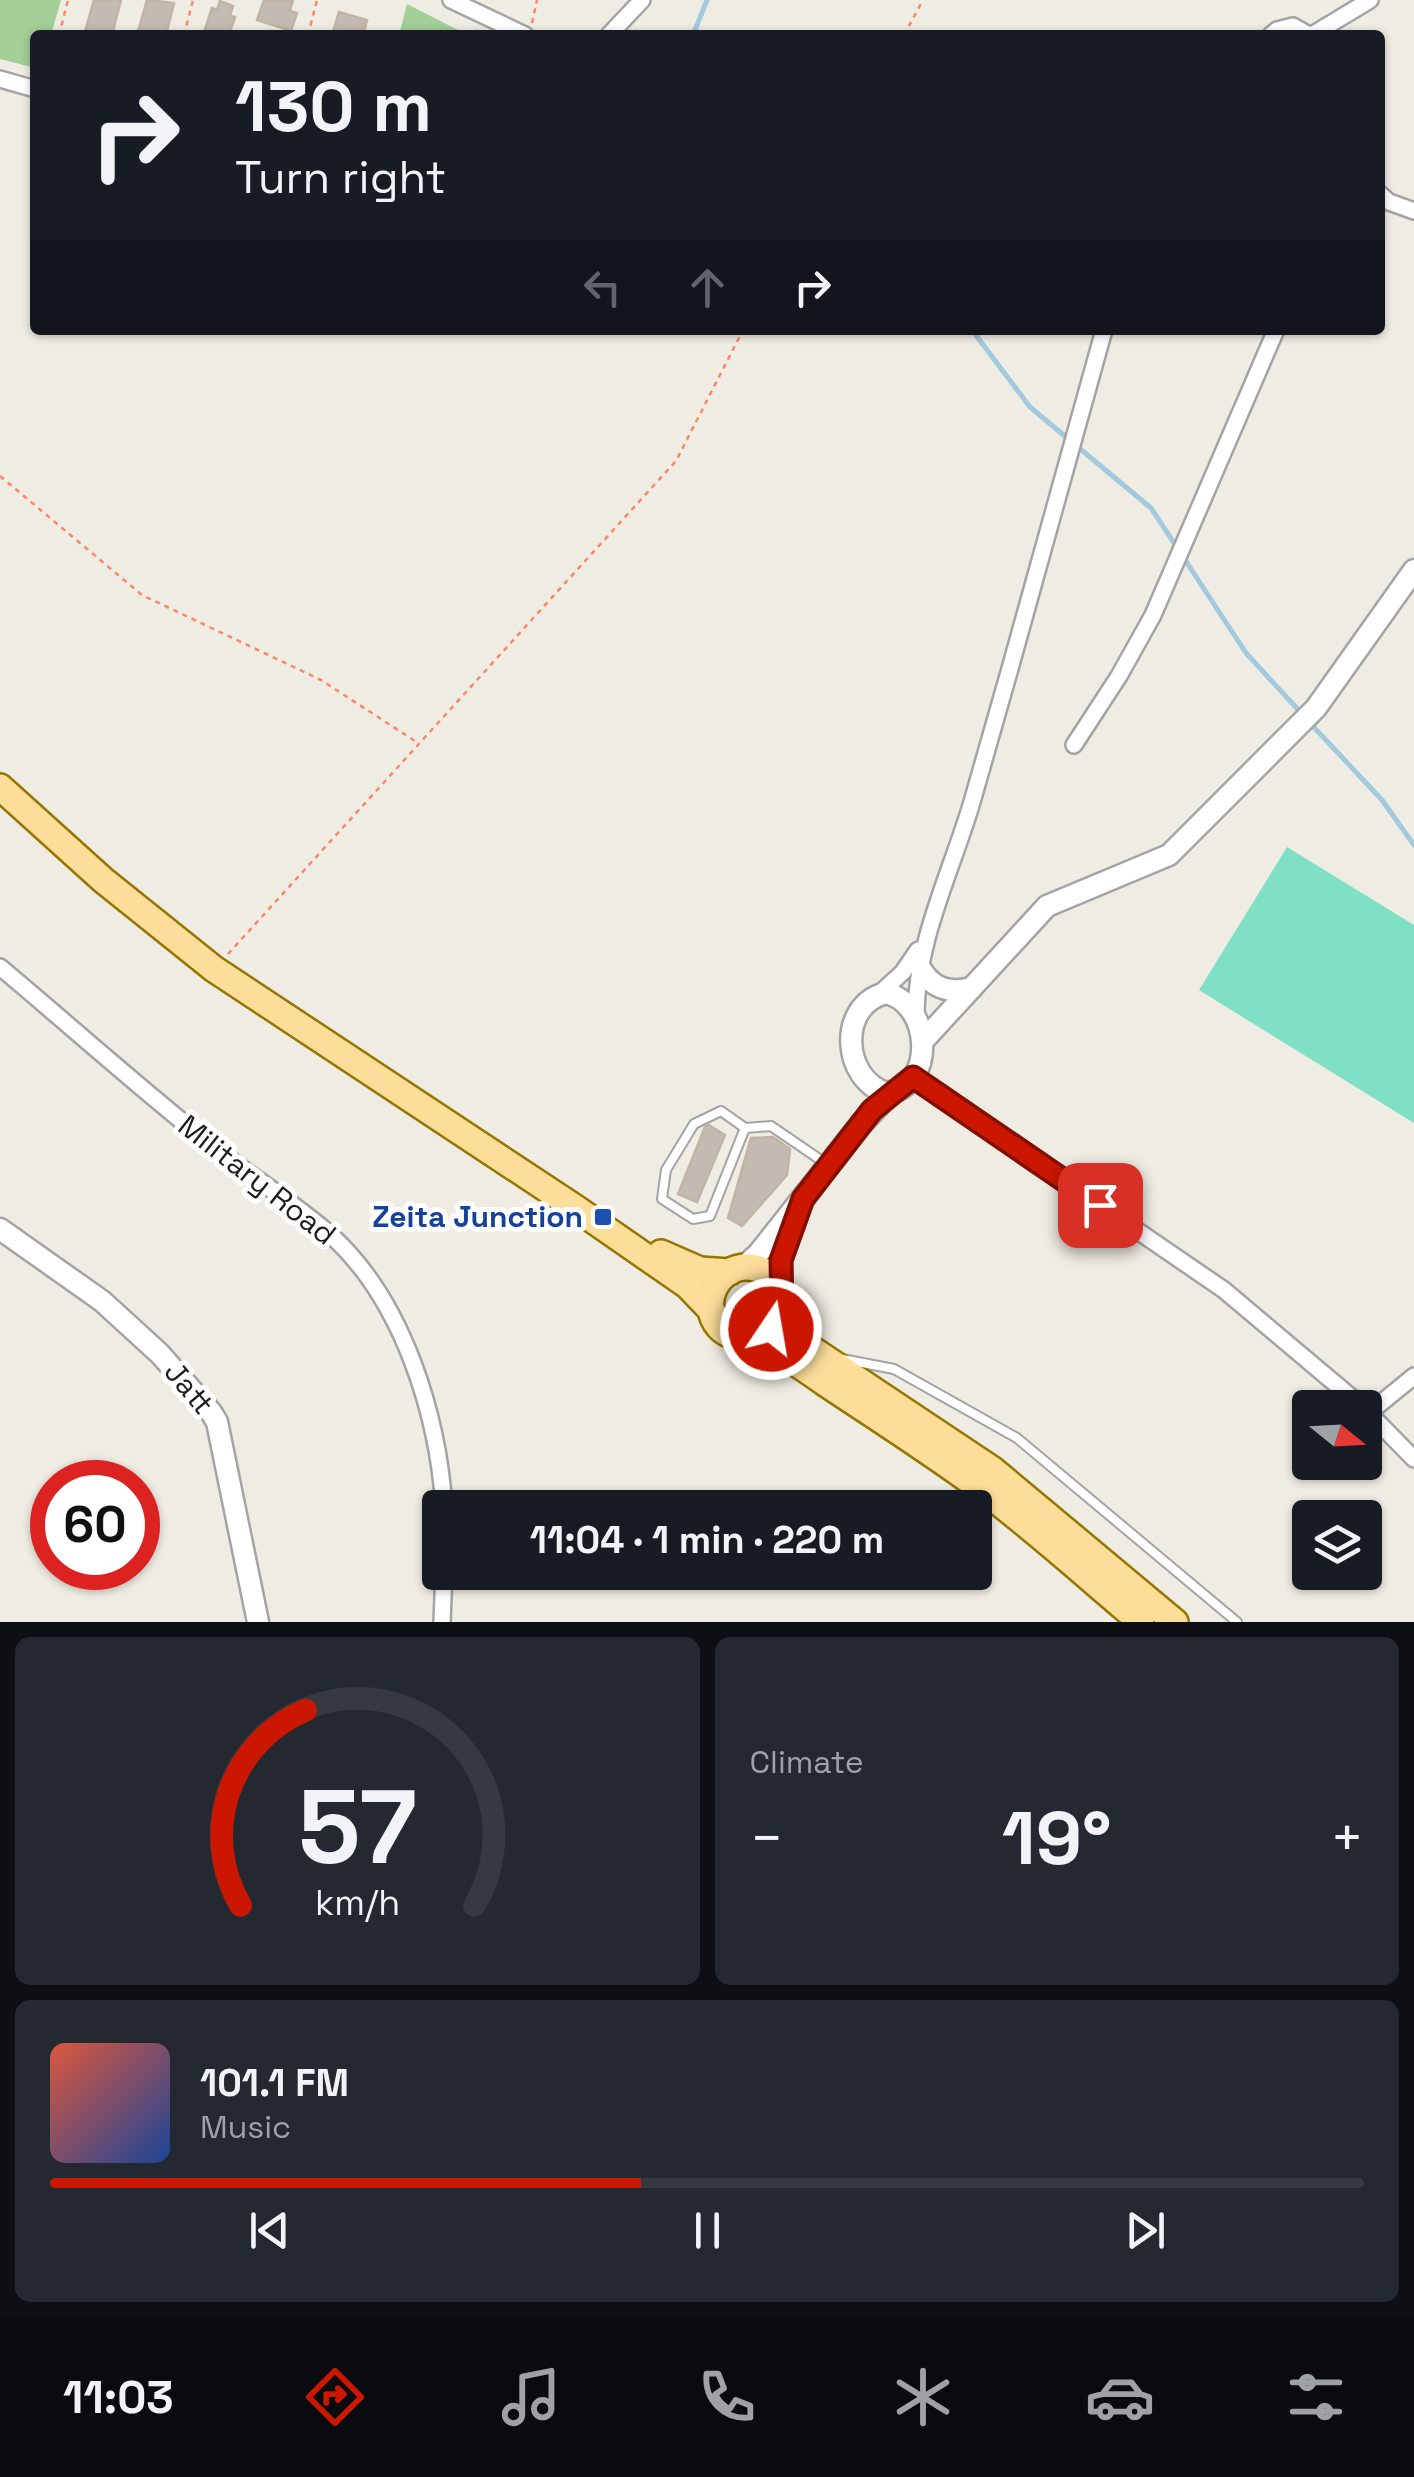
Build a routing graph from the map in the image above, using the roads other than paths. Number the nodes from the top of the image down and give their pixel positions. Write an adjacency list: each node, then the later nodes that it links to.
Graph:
1 (451, 0): 4 (street)
2 (642, 0): 5 (street)
3 (1370, 0): 8 (street)
4 (516, 30)
5 (614, 30)
6 (1277, 30): 7 (street)
7 (1301, 30)
8 (1319, 30)
9 (0, 79): 10 (street)
10 (30, 88)
11 (1385, 198): 12 (street)
12 (1414, 211)
13 (1103, 335): 18 (street)
14 (1274, 335): 16 (street)
15 (1414, 570): 21 (street)
16 (1074, 745)
17 (0, 787): 32 (main road)
18 (926, 939): 19 (street); 22 (street)
19 (918, 966): 21 (street); 23 (street)
20 (0, 967): 44 (street, Military Road)
21 (972, 988): 24 (street)
22 (878, 994): 23 (street); 25 (street)
23 (916, 1015): 24 (street)
24 (922, 1042): 26 (street)
25 (860, 1077): 27 (street); 29 (street)
26 (913, 1077): 27 (street); 40 (street)
27 (891, 1092): 29 (street)
28 (746, 1128): 28 (lane); 30 (lane)
29 (857, 1129): 30 (street)
30 (828, 1165): 31 (street)
31 (803, 1199): 34 (street); 35 (street)
32 (577, 1208): 34 (main road); 36 (main road)
33 (0, 1229): 46 (street, Jatt)
34 (736, 1270): 35 (main road); 36 (main road)
35 (782, 1303): 37 (main road); 38 (main road)
36 (712, 1311): 37 (main road)
37 (750, 1339): 48 (main road)
38 (816, 1354): 49 (main road); 50 (lane)
39 (1414, 1376): 41 (street)
40 (1342, 1390)
41 (1382, 1399)
42 (1382, 1426): 43 (street)
43 (1414, 1459)
44 (442, 1490)
45 (443, 1590): 47 (street)
46 (258, 1622)
47 (442, 1622)
48 (1141, 1622)
49 (1175, 1622)
50 (1237, 1622)

